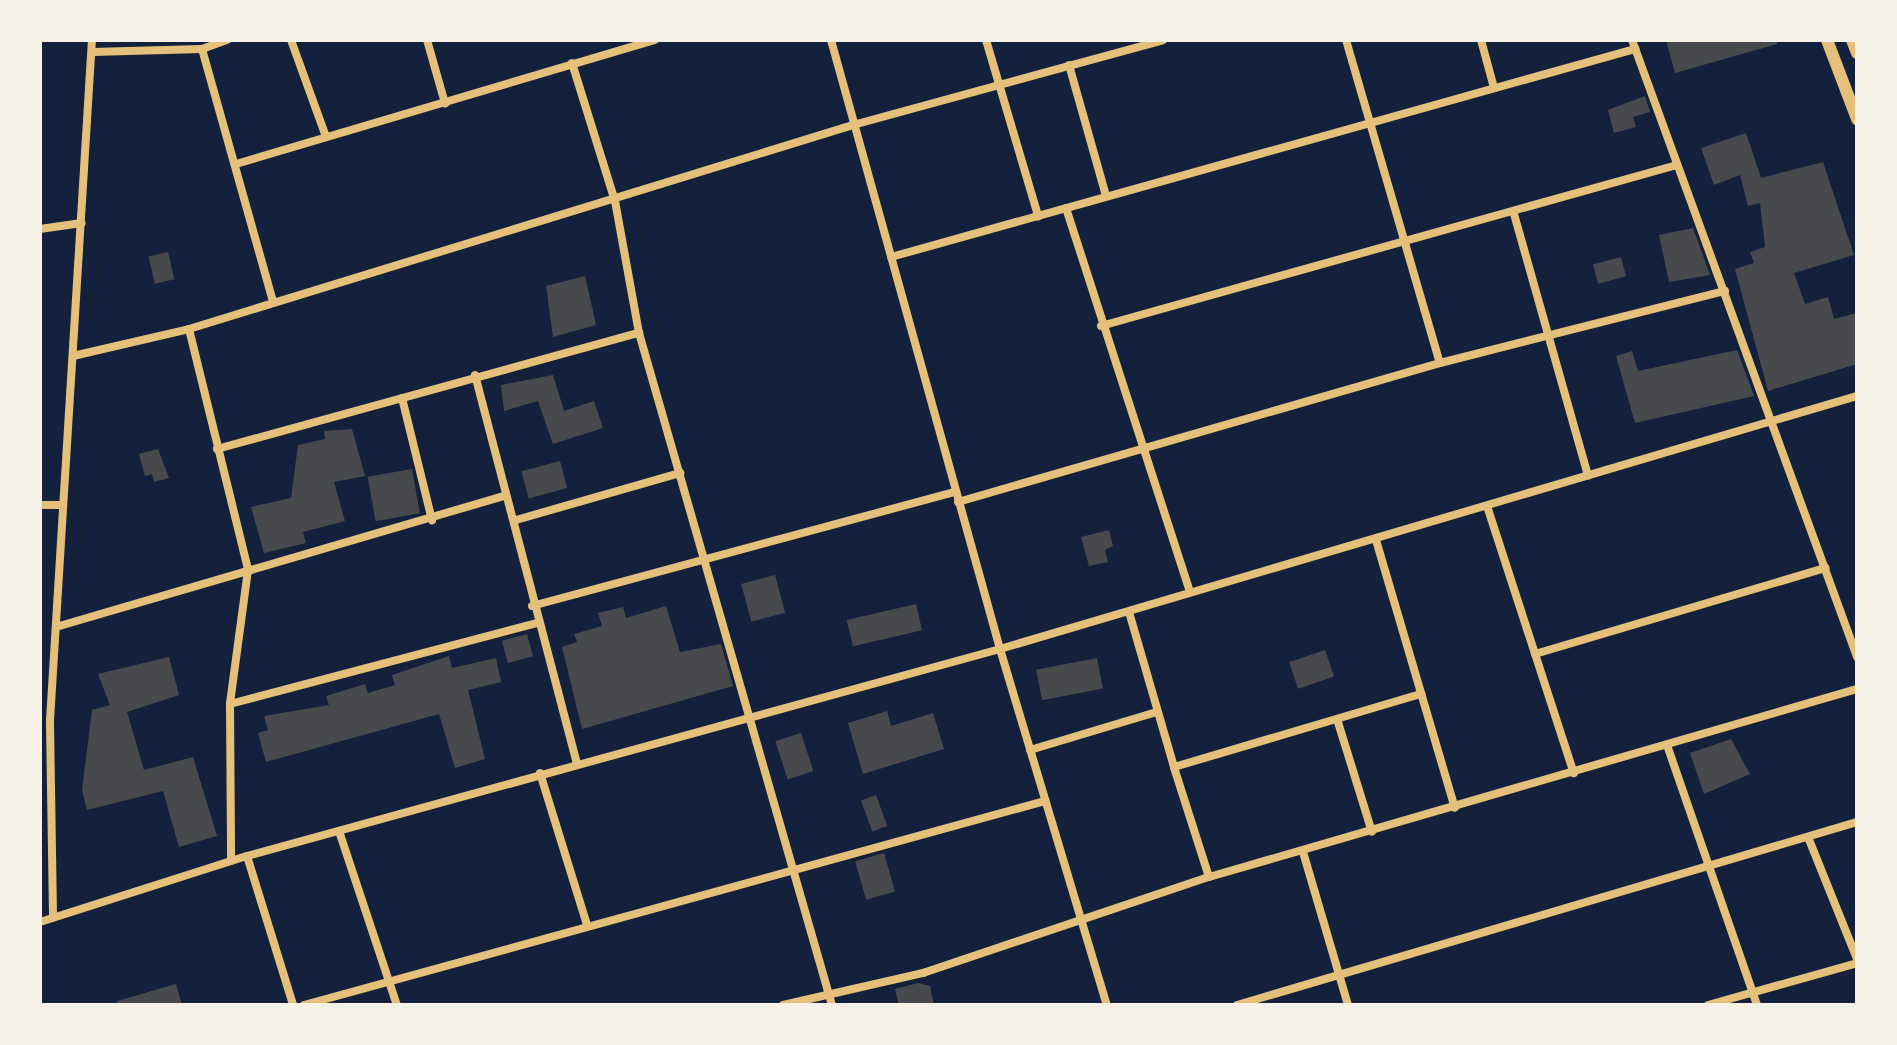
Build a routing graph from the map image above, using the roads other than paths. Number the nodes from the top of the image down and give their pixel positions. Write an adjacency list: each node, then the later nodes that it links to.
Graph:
1 (92, 40): 15 (street)
2 (227, 40): 14 (street)
3 (291, 40): 25 (street)
4 (427, 40): 21 (street)
5 (655, 40): 17 (street)
6 (832, 40): 24 (street)
7 (986, 40): 19 (street)
8 (1163, 40): 18 (street)
9 (1346, 40): 23 (street)
10 (1480, 40): 20 (street)
11 (1827, 40): 22 (main road)
12 (1852, 40): 16 (main road)
13 (1633, 44): 20 (street); 27 (street)
14 (202, 49): 15 (street); 26 (street)
15 (92, 52): 33 (street)
16 (1857, 53)
17 (572, 64): 21 (street); 29 (street)
18 (1069, 65): 19 (street); 28 (street)
19 (1000, 83): 24 (street); 32 (street)
20 (1494, 88): 23 (street)
21 (446, 103): 25 (street)
22 (1857, 120)
23 (1369, 122): 28 (street); 35 (street)
24 (852, 125): 29 (street); 36 (street)
25 (325, 134): 26 (street)
26 (236, 164): 38 (street)
27 (1677, 165): 31 (street); 37 (street)
28 (1106, 196): 30 (street)
29 (614, 201): 38 (street); 41 (street)
30 (1066, 208): 32 (street); 39 (street)
31 (1514, 214): 35 (street); 42 (street)
32 (1038, 216): 36 (street)
33 (82, 223): 34 (street); 43 (street)
34 (40, 230)
35 (1405, 242): 39 (street); 44 (street)
36 (891, 257): 54 (street)
37 (1725, 292): 42 (street); 48 (street)
38 (273, 302): 40 (street)
39 (1101, 326): 50 (street)
40 (189, 329): 43 (street); 49 (street)
41 (640, 333): 45 (street); 51 (street)
42 (1548, 336): 44 (street); 52 (street)
43 (73, 356): 56 (street)
44 (1440, 364): 50 (street)
45 (475, 375): 47 (street); 53 (street)
46 (1857, 396): 48 (street)
47 (402, 398): 49 (street); 58 (street)
48 (1774, 421): 52 (street); 62 (street)
49 (218, 449): 63 (street)
50 (1141, 450): 54 (street); 64 (street)
51 (680, 473): 59 (street); 61 (street)
52 (1588, 476): 57 (street)
53 (505, 496): 58 (street); 59 (street)
54 (957, 497): 61 (street); 69 (street)
55 (40, 504): 56 (street)
56 (62, 505): 68 (street)
57 (1487, 506): 60 (street); 70 (street)
58 (432, 520): 63 (street)
59 (516, 520): 65 (street)
60 (1376, 540): 64 (street); 73 (street)
61 (705, 562): 65 (street); 76 (street)
62 (1826, 568): 70 (street); 71 (street)
63 (248, 570): 68 (street); 74 (street)
64 (1190, 593): 66 (street)
65 (532, 606): 67 (street)
66 (1130, 612): 69 (street); 75 (street)
67 (537, 623): 74 (street); 81 (street)
68 (56, 627): 80 (street)
69 (1000, 649): 76 (street); 79 (street)
70 (1535, 654): 83 (street)
71 (1857, 657)
72 (1857, 690): 78 (street)
73 (1420, 694): 77 (street); 86 (street)
74 (230, 704): 93 (street)
75 (1158, 712): 79 (street); 82 (street)
76 (750, 718): 81 (street); 95 (street)
77 (1337, 719): 82 (street); 89 (street)
78 (1668, 745): 83 (street); 94 (street)
79 (1030, 750): 85 (street)
80 (44, 752): 96 (street)
81 (577, 763): 84 (street)
82 (1174, 767): 97 (street)
83 (1574, 772): 86 (street)
84 (540, 773): 88 (street); 102 (street)
85 (1044, 801): 95 (street); 100 (street)
86 (1454, 808): 89 (street)
87 (1857, 822): 90 (street)
88 (339, 830): 92 (street); 105 (street)
89 (1372, 832): 91 (street)
90 (1808, 837): 94 (street); 103 (street)
91 (1303, 852): 97 (street); 104 (street)
92 (247, 856): 93 (street); 108 (street)
93 (232, 861): 99 (street)
94 (1710, 866): 104 (street); 107 (street)
95 (795, 870): 102 (street); 106 (street)
96 (51, 878): 98 (street); 99 (street)
97 (1208, 878): 100 (street)
98 (40, 881)
99 (53, 915): 101 (street)
100 (1081, 918): 106 (street); 113 (street)
101 (40, 922)
102 (587, 924): 105 (street)
103 (1857, 961): 107 (street)
104 (1338, 971): 114 (street); 115 (street)
105 (386, 981): 109 (street); 110 (street)
106 (828, 992): 111 (street); 112 (street)
107 (1754, 992): 116 (street); 117 (street)
108 (294, 1005)
109 (304, 1005)
110 (397, 1005)
111 (783, 1005)
112 (832, 1005)
113 (1107, 1005)
114 (1237, 1005)
115 (1348, 1005)
116 (1708, 1005)
117 (1757, 1005)

